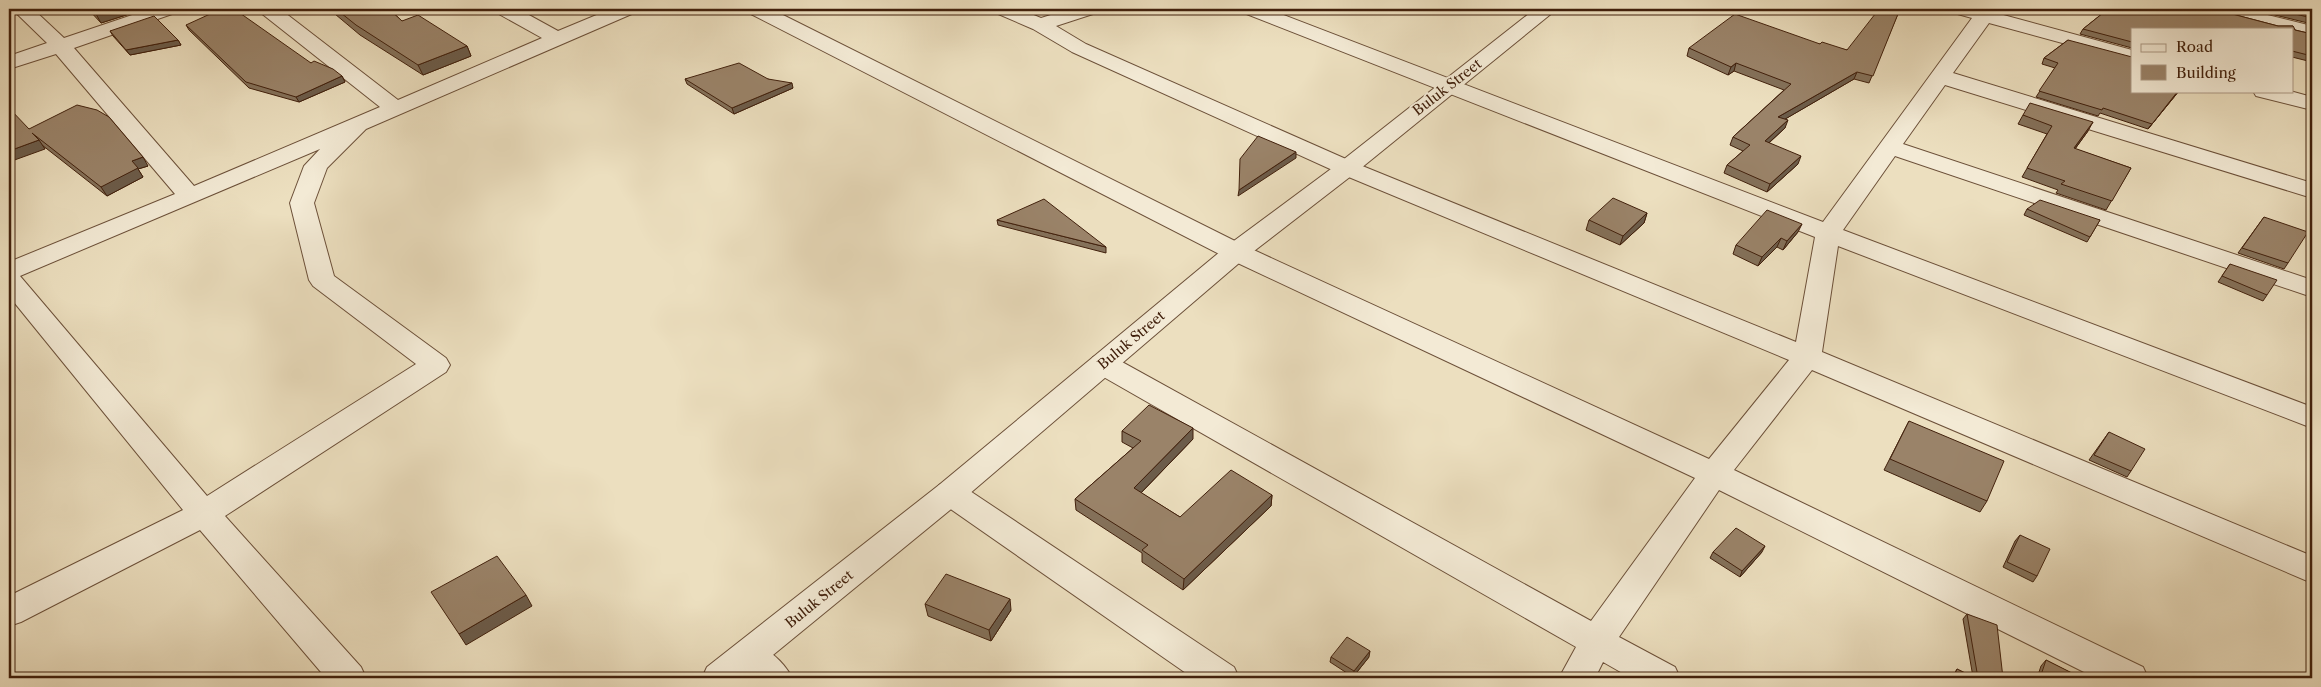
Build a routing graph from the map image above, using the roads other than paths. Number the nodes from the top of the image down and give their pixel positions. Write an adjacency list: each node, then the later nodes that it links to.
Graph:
1 (22, 9): 16 (street)
2 (168, 9): 16 (street)
3 (268, 9): 23 (street)
4 (504, 9): 15 (street)
5 (627, 9): 15 (street)
6 (756, 9): 30 (street)
7 (1003, 9): 13 (street)
8 (1089, 9): 13 (street)
9 (1252, 9): 20 (street)
10 (1547, 9): 20 (street, Buluk Street)
11 (2221, 9): 14 (street)
12 (1978, 11): 17 (street); 19 (street)
13 (1040, 25): 26 (street)
14 (2312, 32)
15 (556, 38): 23 (street)
16 (60, 45): 18 (street); 28 (street)
17 (2131, 56)
18 (9, 63)
19 (1940, 76): 25 (street); 27 (street)
20 (1449, 86): 26 (street, Buluk Street); 29 (street)
21 (2268, 92): 22 (street)
22 (2312, 104)
23 (396, 108): 24 (street)
24 (358, 125): 28 (street); 39 (street)
25 (1889, 147): 29 (street); 33 (street)
26 (1347, 168): 30 (street, Buluk Street); 34 (street)
27 (2312, 191)
28 (190, 196): 31 (street)
29 (1828, 233): 34 (street); 36 (street)
30 (1236, 252): 35 (street, Buluk Street); 37 (street)
31 (9, 271)
32 (9, 279): 39 (street)
33 (2312, 289)
34 (1807, 357): 37 (street); 40 (street)
35 (1103, 364): 38 (street, Buluk Street); 42 (street)
36 (2312, 418)
37 (1714, 474): 42 (street); 50 (street)
38 (950, 493): 43 (street, Buluk Street); 47 (street)
39 (204, 514): 41 (street); 44 (street)
40 (2312, 570)
41 (9, 612)
42 (1597, 641): 48 (street); 49 (street)
43 (748, 656): 45 (street, Buluk Street); 46 (street)
44 (348, 678)
45 (720, 678)
46 (774, 678)
47 (1221, 678)
48 (1577, 678)
49 (1662, 678)
50 (2130, 678)

